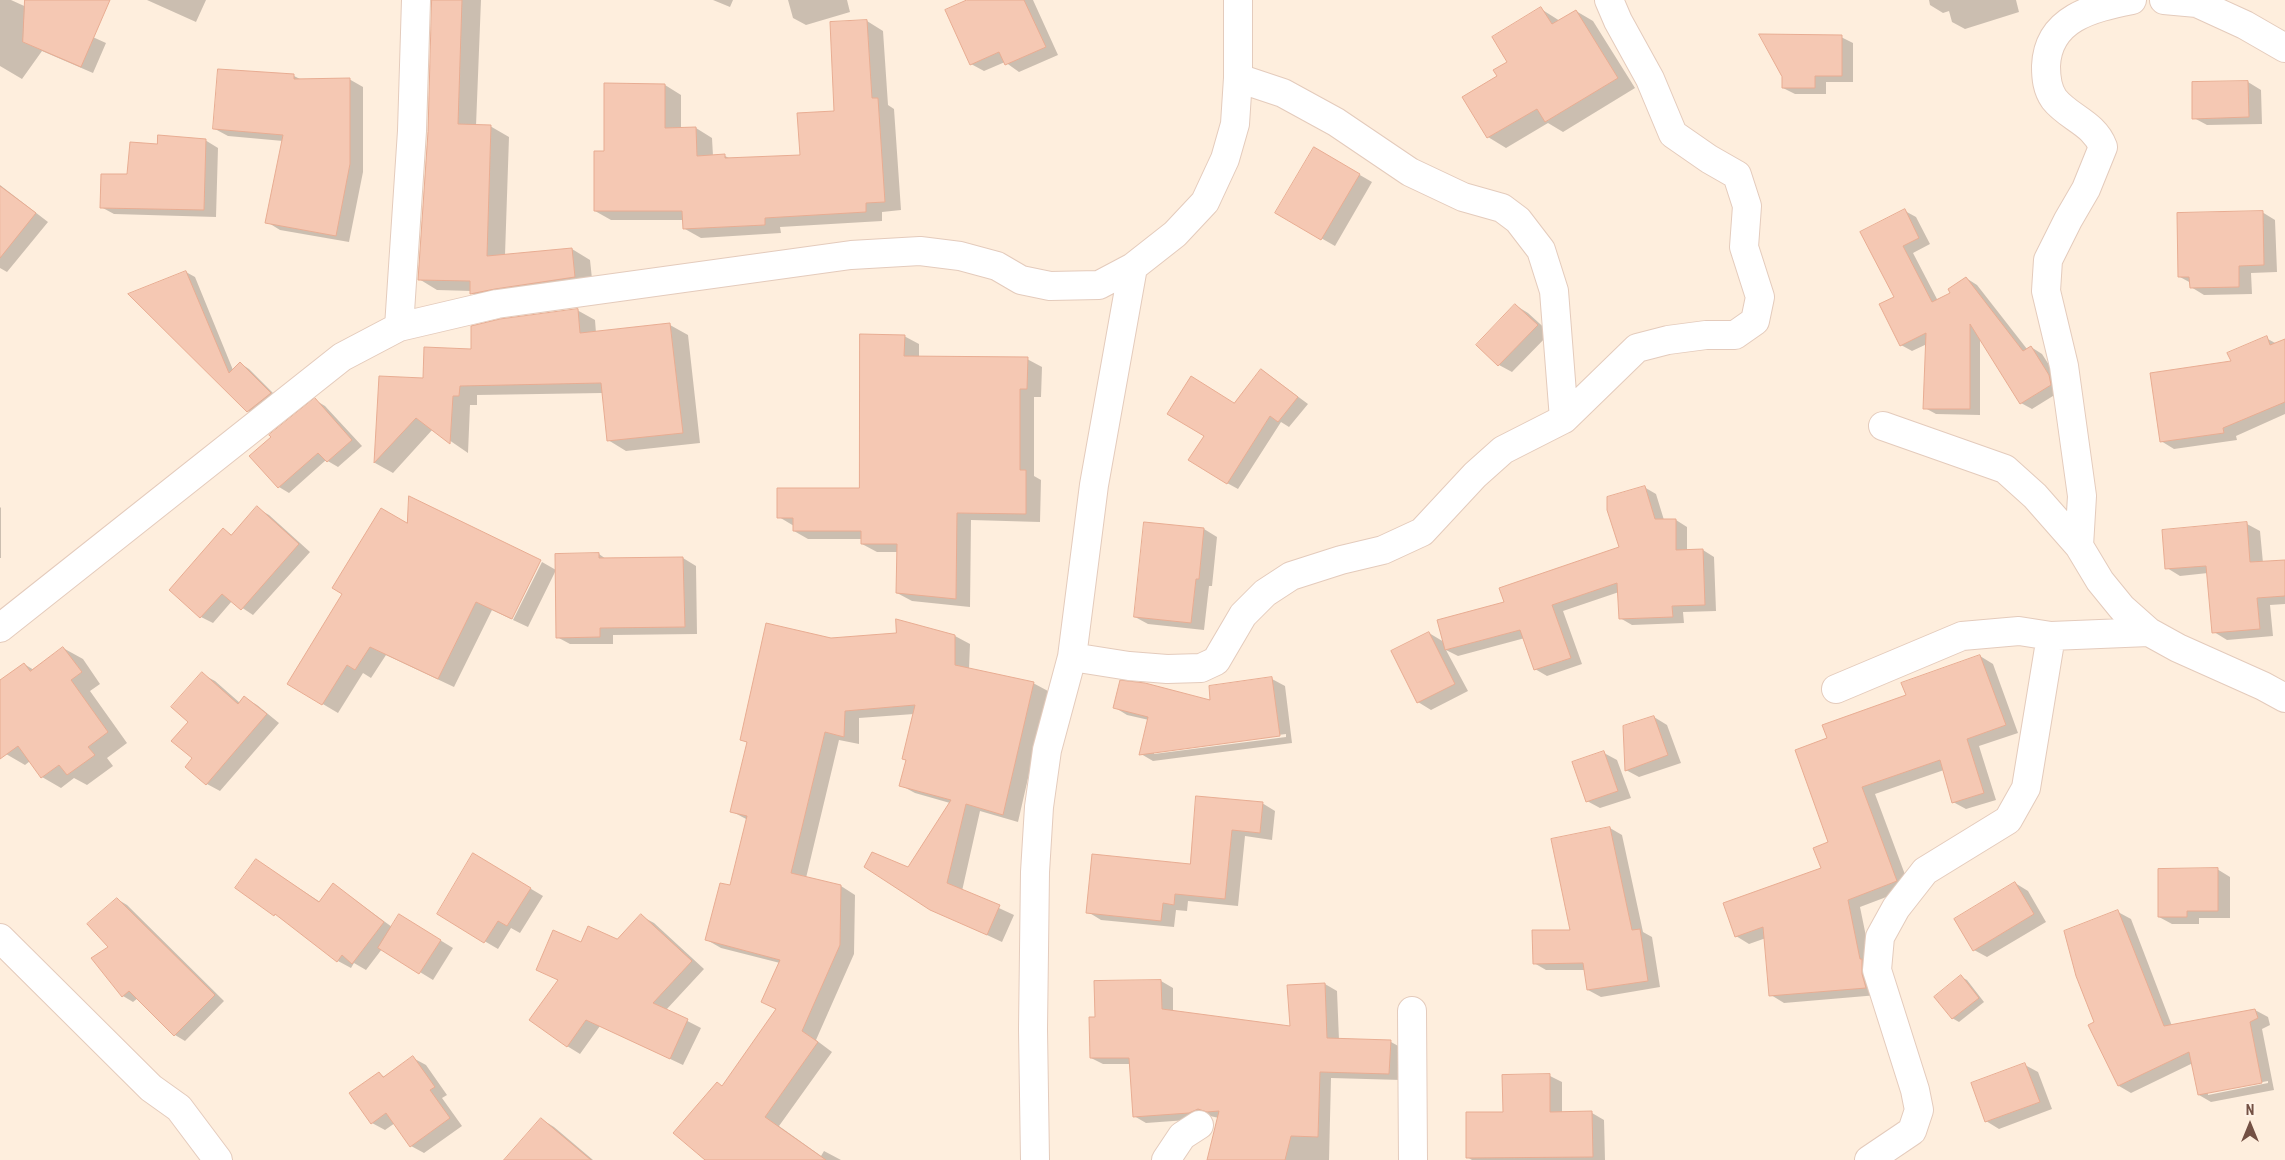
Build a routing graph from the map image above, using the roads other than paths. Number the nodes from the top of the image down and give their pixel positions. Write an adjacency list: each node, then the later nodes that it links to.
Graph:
1 (416, 0): 9 (street)
2 (1238, 0): 7 (street)
3 (1609, 0): 10 (street)
4 (2132, 0): 12 (street)
5 (2164, 0): 6 (street)
6 (2285, 48)
7 (1238, 78): 8 (street); 10 (street)
8 (1133, 267): 9 (street); 16 (street)
9 (399, 327): 13 (street)
10 (1564, 419): 16 (street)
11 (1883, 426): 12 (street)
12 (2078, 546): 14 (street)
13 (0, 628)
14 (2149, 632): 15 (street); 18 (street)
15 (2051, 636): 17 (street); 26 (street)
16 (1072, 657): 23 (street)
17 (1836, 689)
18 (2285, 698)
19 (0, 938): 22 (street)
20 (1412, 1011): 25 (street)
21 (1199, 1125): 24 (street)
22 (218, 1160)
23 (1035, 1160)
24 (1166, 1160)
25 (1413, 1160)
26 (1869, 1160)

